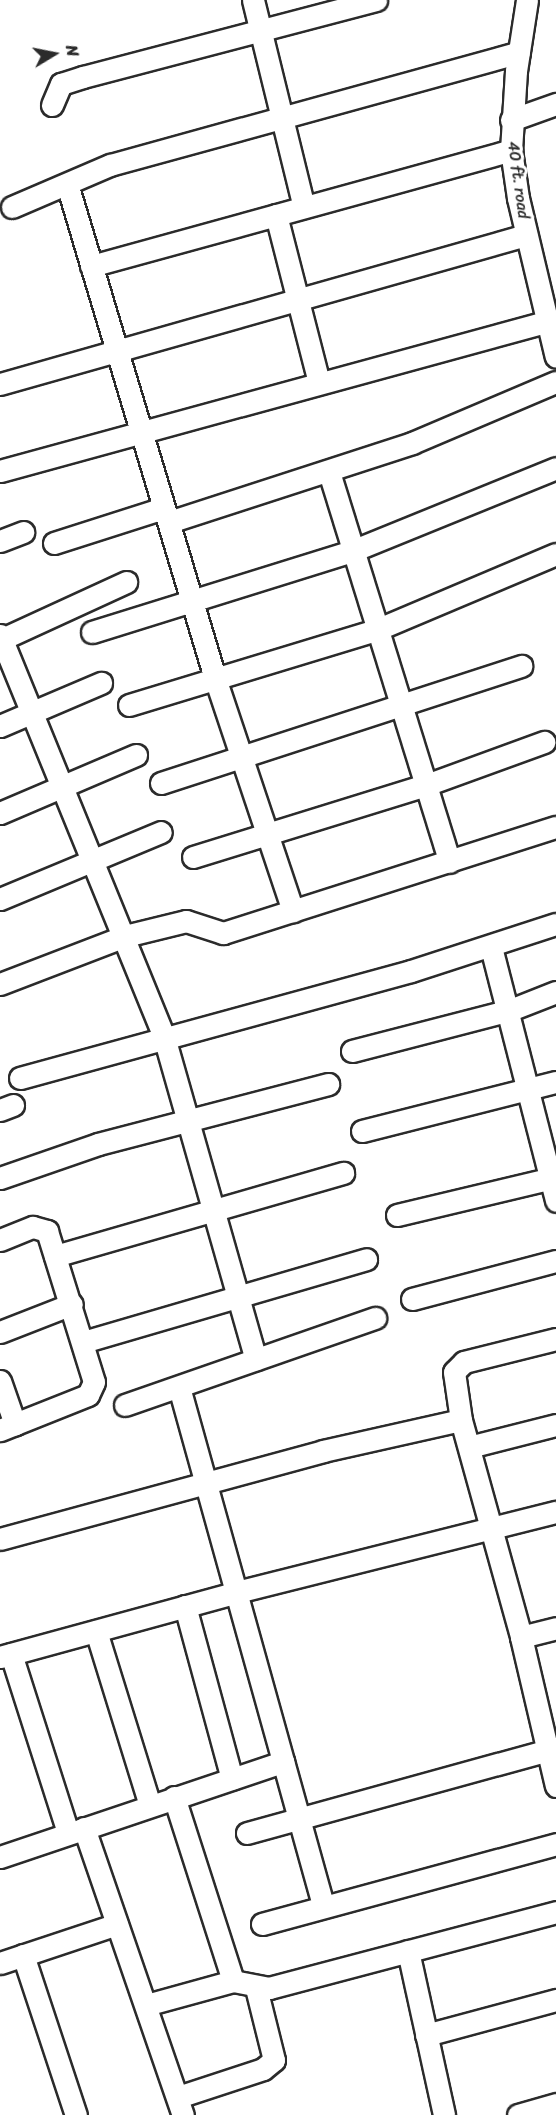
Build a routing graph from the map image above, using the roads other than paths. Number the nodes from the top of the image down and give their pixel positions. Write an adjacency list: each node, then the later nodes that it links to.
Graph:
1 (253, 0): 4 (street)
2 (376, 0): 4 (street)
3 (527, 0): 5 (street, 40 ft. road)
4 (260, 28): 7 (street); 8 (street)
5 (519, 52): 8 (street); 9 (street, 40 ft. road)
6 (556, 104): 9 (street)
7 (52, 105)
8 (282, 117): 11 (street); 13 (street)
9 (511, 120): 10 (street, 40 ft. road)
10 (511, 150): 13 (street); 15 (street, 40 ft. road)
11 (67, 184): 12 (street); 16 (street)
12 (12, 207)
13 (304, 207): 14 (street)
14 (276, 215): 16 (street); 17 (street)
15 (526, 236): 17 (street); 18 (street, 40 ft. road)
16 (92, 266): 19 (street)
17 (297, 298): 19 (street); 22 (street)
18 (545, 322): 20 (street, 40 ft. road); 22 (street)
19 (115, 350): 23 (street); 24 (street)
20 (556, 357)
21 (556, 382): 27 (street)
22 (319, 383): 24 (street)
23 (0, 384)
24 (140, 430): 26 (street); 28 (street)
25 (556, 468): 32 (street)
26 (0, 471)
27 (329, 472): 28 (street); 32 (street)
28 (167, 515): 31 (street); 35 (street)
29 (23, 532): 30 (street)
30 (0, 541)
31 (54, 543)
32 (352, 550): 35 (street); 36 (street)
33 (556, 554): 36 (street)
34 (126, 582): 38 (street)
35 (193, 602): 37 (street); 40 (street)
36 (376, 630): 40 (street); 43 (street)
37 (92, 632)
38 (1, 638): 44 (street)
39 (521, 666): 43 (street)
40 (215, 678): 42 (street); 48 (street)
41 (101, 683): 44 (street)
42 (129, 705)
43 (400, 706): 48 (street); 50 (street)
44 (30, 713): 45 (street); 51 (street)
45 (0, 726)
46 (544, 742): 50 (street)
47 (136, 754): 51 (street)
48 (241, 758): 49 (street); 55 (street)
49 (161, 783)
50 (426, 785): 55 (street); 58 (street)
51 (60, 788): 52 (street); 57 (street)
52 (0, 813)
53 (556, 827): 58 (street)
54 (161, 832): 57 (street)
55 (267, 834): 56 (street); 60 (street)
56 (193, 857)
57 (93, 861): 59 (street); 62 (street)
58 (450, 862): 60 (street)
59 (0, 899)
60 (292, 911): 62 (street)
61 (556, 924): 63 (street)
62 (125, 936): 64 (street); 67 (street)
63 (491, 947): 66 (street); 67 (street)
64 (0, 984)
65 (556, 992): 66 (street)
66 (510, 1010): 68 (street); 72 (street)
67 (164, 1037): 69 (street); 73 (street)
68 (352, 1051)
69 (20, 1078)
70 (556, 1082): 72 (street)
71 (328, 1084): 73 (street)
72 (529, 1090): 74 (street); 77 (street)
73 (189, 1122): 76 (street); 79 (street)
74 (362, 1131)
75 (343, 1173): 79 (street)
76 (0, 1178)
77 (554, 1178): 78 (street); 80 (street)
78 (556, 1201)
79 (213, 1210): 82 (street); 85 (street)
80 (397, 1215)
81 (0, 1240): 82 (street)
82 (55, 1256): 87 (street)
83 (366, 1259): 85 (street)
84 (556, 1261): 86 (street)
85 (237, 1296): 91 (street); 92 (street)
86 (412, 1299)
87 (72, 1304): 89 (street); 91 (street)
88 (375, 1318): 92 (street)
89 (0, 1332)
90 (556, 1339): 96 (street)
91 (83, 1342): 98 (street)
92 (256, 1359): 94 (street)
93 (0, 1381): 98 (street)
94 (179, 1387): 95 (street); 100 (street)
95 (125, 1405)
96 (461, 1420): 99 (street); 100 (street)
97 (556, 1425): 99 (street)
98 (8, 1427)
99 (469, 1447): 102 (street)
100 (207, 1482): 103 (street); 104 (street)
101 (556, 1512): 102 (street)
102 (493, 1529): 104 (street); 108 (street)
103 (0, 1539)
104 (237, 1592): 105 (street); 111 (street)
105 (185, 1606): 107 (street); 112 (street)
106 (556, 1628): 108 (street)
107 (96, 1631): 109 (street); 115 (street)
108 (521, 1637): 110 (street)
109 (6, 1655): 117 (street)
110 (552, 1749): 113 (street); 116 (street)
111 (283, 1762): 112 (street); 116 (street)
112 (232, 1779): 114 (street)
113 (556, 1786)
114 (174, 1797): 115 (street); 128 (street)
115 (150, 1805): 117 (street)
116 (298, 1819): 118 (street); 121 (street)
117 (76, 1830): 120 (street); 123 (street)
118 (247, 1833)
119 (556, 1844): 121 (street)
120 (0, 1857)
121 (323, 1905): 124 (street)
122 (556, 1912): 125 (street)
123 (117, 1924): 126 (street); 131 (street)
124 (262, 1924)
125 (408, 1951): 129 (street); 132 (street)
126 (23, 1955): 127 (street); 136 (street)
127 (0, 1963)
128 (233, 1981): 129 (street); 131 (street)
129 (256, 1988): 134 (street)
130 (556, 2000): 132 (street)
131 (146, 2005): 134 (street)
132 (426, 2035): 137 (street)
133 (556, 2104): 135 (street)
134 (180, 2106)
135 (526, 2114)
136 (76, 2115)
137 (444, 2115)

